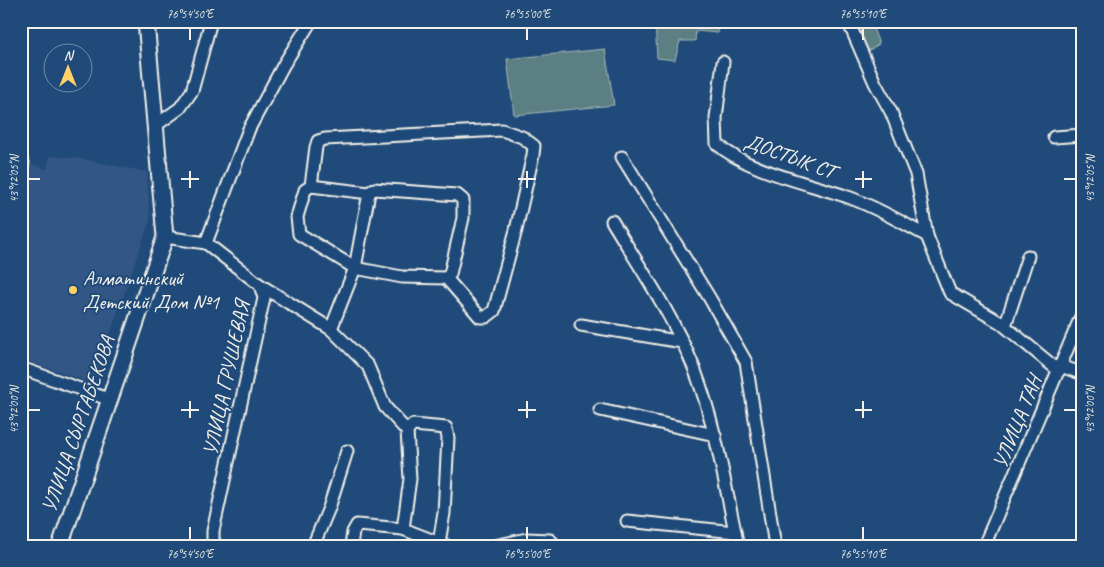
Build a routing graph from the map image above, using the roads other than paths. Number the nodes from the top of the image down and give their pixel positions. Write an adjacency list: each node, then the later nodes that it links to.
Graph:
1 (146, 21): 6 (street, УЛИЦА СЫРГАБЕКОВА)
2 (211, 21): 6 (street)
3 (311, 21): 15 (street)
4 (848, 21): 13 (street)
5 (724, 62): 13 (street, ДОСТЫК СТ)
6 (155, 126): 14 (street, УЛИЦА СЫРГАБЕКОВА)
7 (1083, 135): 8 (street)
8 (1054, 137)
9 (622, 157): 44 (street)
10 (311, 186): 11 (street); 17 (street); 18 (street)
11 (369, 193): 17 (street); 18 (street)
12 (612, 221): 24 (street)
13 (927, 236): 22 (street)
14 (165, 238): 15 (street); 28 (street, УЛИЦА СЫРГАБЕКОВА)
15 (206, 243): 19 (street, УЛИЦА ГРУШЕВАЯ)
16 (1028, 256): 22 (street)
17 (355, 268): 18 (street); 23 (street)
18 (446, 278)
19 (260, 285): 23 (street); 38 (street, УЛИЦА ГРУШЕВАЯ)
20 (1083, 312): 26 (street, УЛИЦА ТАН)
21 (581, 325): 24 (street)
22 (1005, 326): 26 (street)
23 (331, 329): 30 (street)
24 (682, 342): 31 (street)
25 (21, 368): 28 (street)
26 (1060, 368): 27 (street); 45 (street, УЛИЦА ТАН)
27 (1083, 374)
28 (108, 399): 37 (street, УЛИЦА СЫРГАБЕКОВА)
29 (600, 410): 31 (street)
30 (407, 431): 34 (street); 36 (street)
31 (714, 435): 35 (street)
32 (347, 451): 39 (street)
33 (627, 521): 35 (street)
34 (403, 529): 36 (street); 40 (street)
35 (735, 532): 43 (street)
36 (443, 544)
37 (60, 546)
38 (217, 546)
39 (313, 546)
40 (352, 546)
41 (494, 546): 42 (street)
42 (556, 546)
43 (738, 546)
44 (775, 546)
45 (984, 546)

